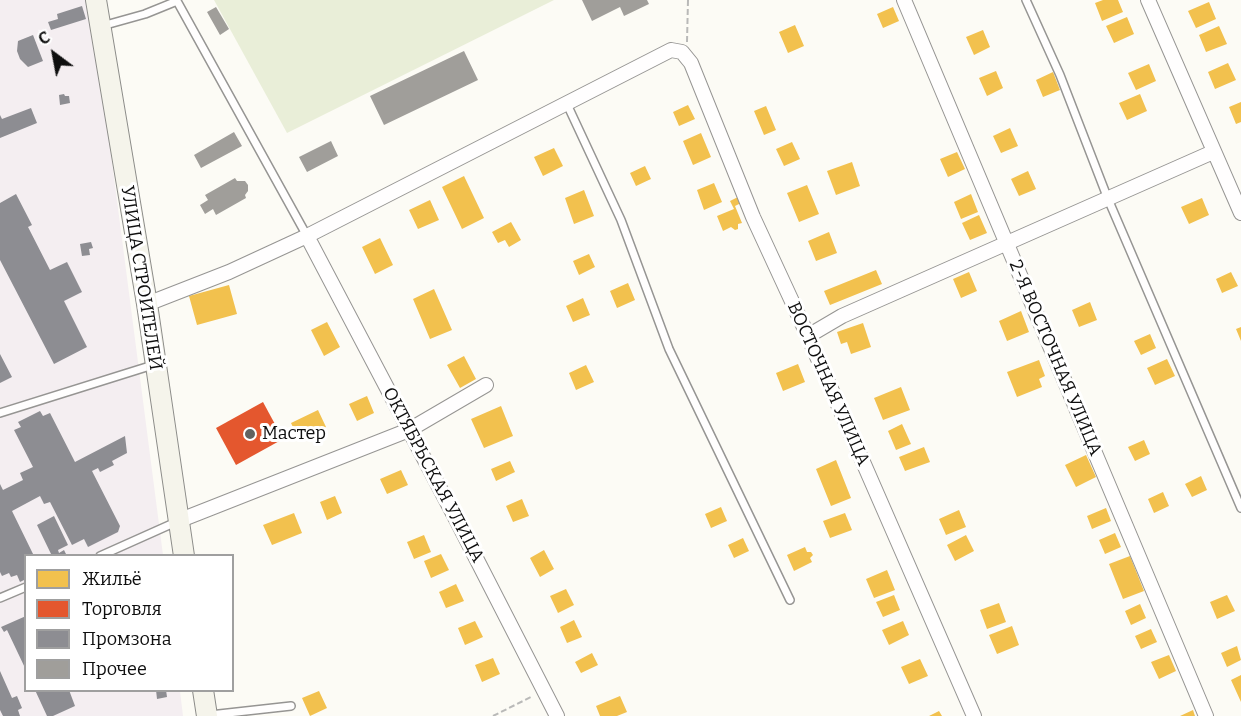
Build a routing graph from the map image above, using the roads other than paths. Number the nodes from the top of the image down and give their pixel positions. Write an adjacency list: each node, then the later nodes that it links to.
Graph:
1 (96, 0): 5 (main road, УЛИЦА СТРОИТЕЛЕЙ)
2 (904, 0): 11 (street, 2-Я ВОСТОЧНАЯ УЛИЦА)
3 (1026, 0): 8 (lane)
4 (1148, 0): 7 (street)
5 (99, 26): 10 (lane); 12 (main road, УЛИЦА СТРОИТЕЛЕЙ)
6 (566, 102): 10 (street); 13 (street, ВОСТОЧНАЯ УЛИЦА); 24 (lane)
7 (1213, 152): 8 (street); 9 (street)
8 (1108, 199): 11 (street); 18 (lane)
9 (1241, 213)
10 (307, 236): 12 (street); 17 (street, ОКТЯБРЬСКАЯ УЛИЦА)
11 (1007, 244): 13 (street); 30 (street, 2-Я ВОСТОЧНАЯ УЛИЦА)
12 (147, 304): 14 (main road, УЛИЦА СТРОИТЕЛЕЙ)
13 (808, 336): 29 (street, ВОСТОЧНАЯ УЛИЦА)
14 (156, 364): 16 (lane); 19 (main road, УЛИЦА СТРОИТЕЛЕЙ)
15 (486, 385): 17 (street)
16 (0, 413)
17 (409, 430): 19 (street); 28 (street, ОКТЯБРЬСКАЯ УЛИЦА)
18 (1241, 508)
19 (178, 521): 20 (lane); 21 (main road, УЛИЦА СТРОИТЕЛЕЙ)
20 (102, 554)
21 (184, 554)
22 (24, 588): 23 (lane)
23 (0, 598)
24 (790, 600)
25 (203, 692): 27 (main road)
26 (291, 706): 27 (lane)
27 (207, 716)
28 (557, 716)
29 (974, 716)
30 (1206, 716)

